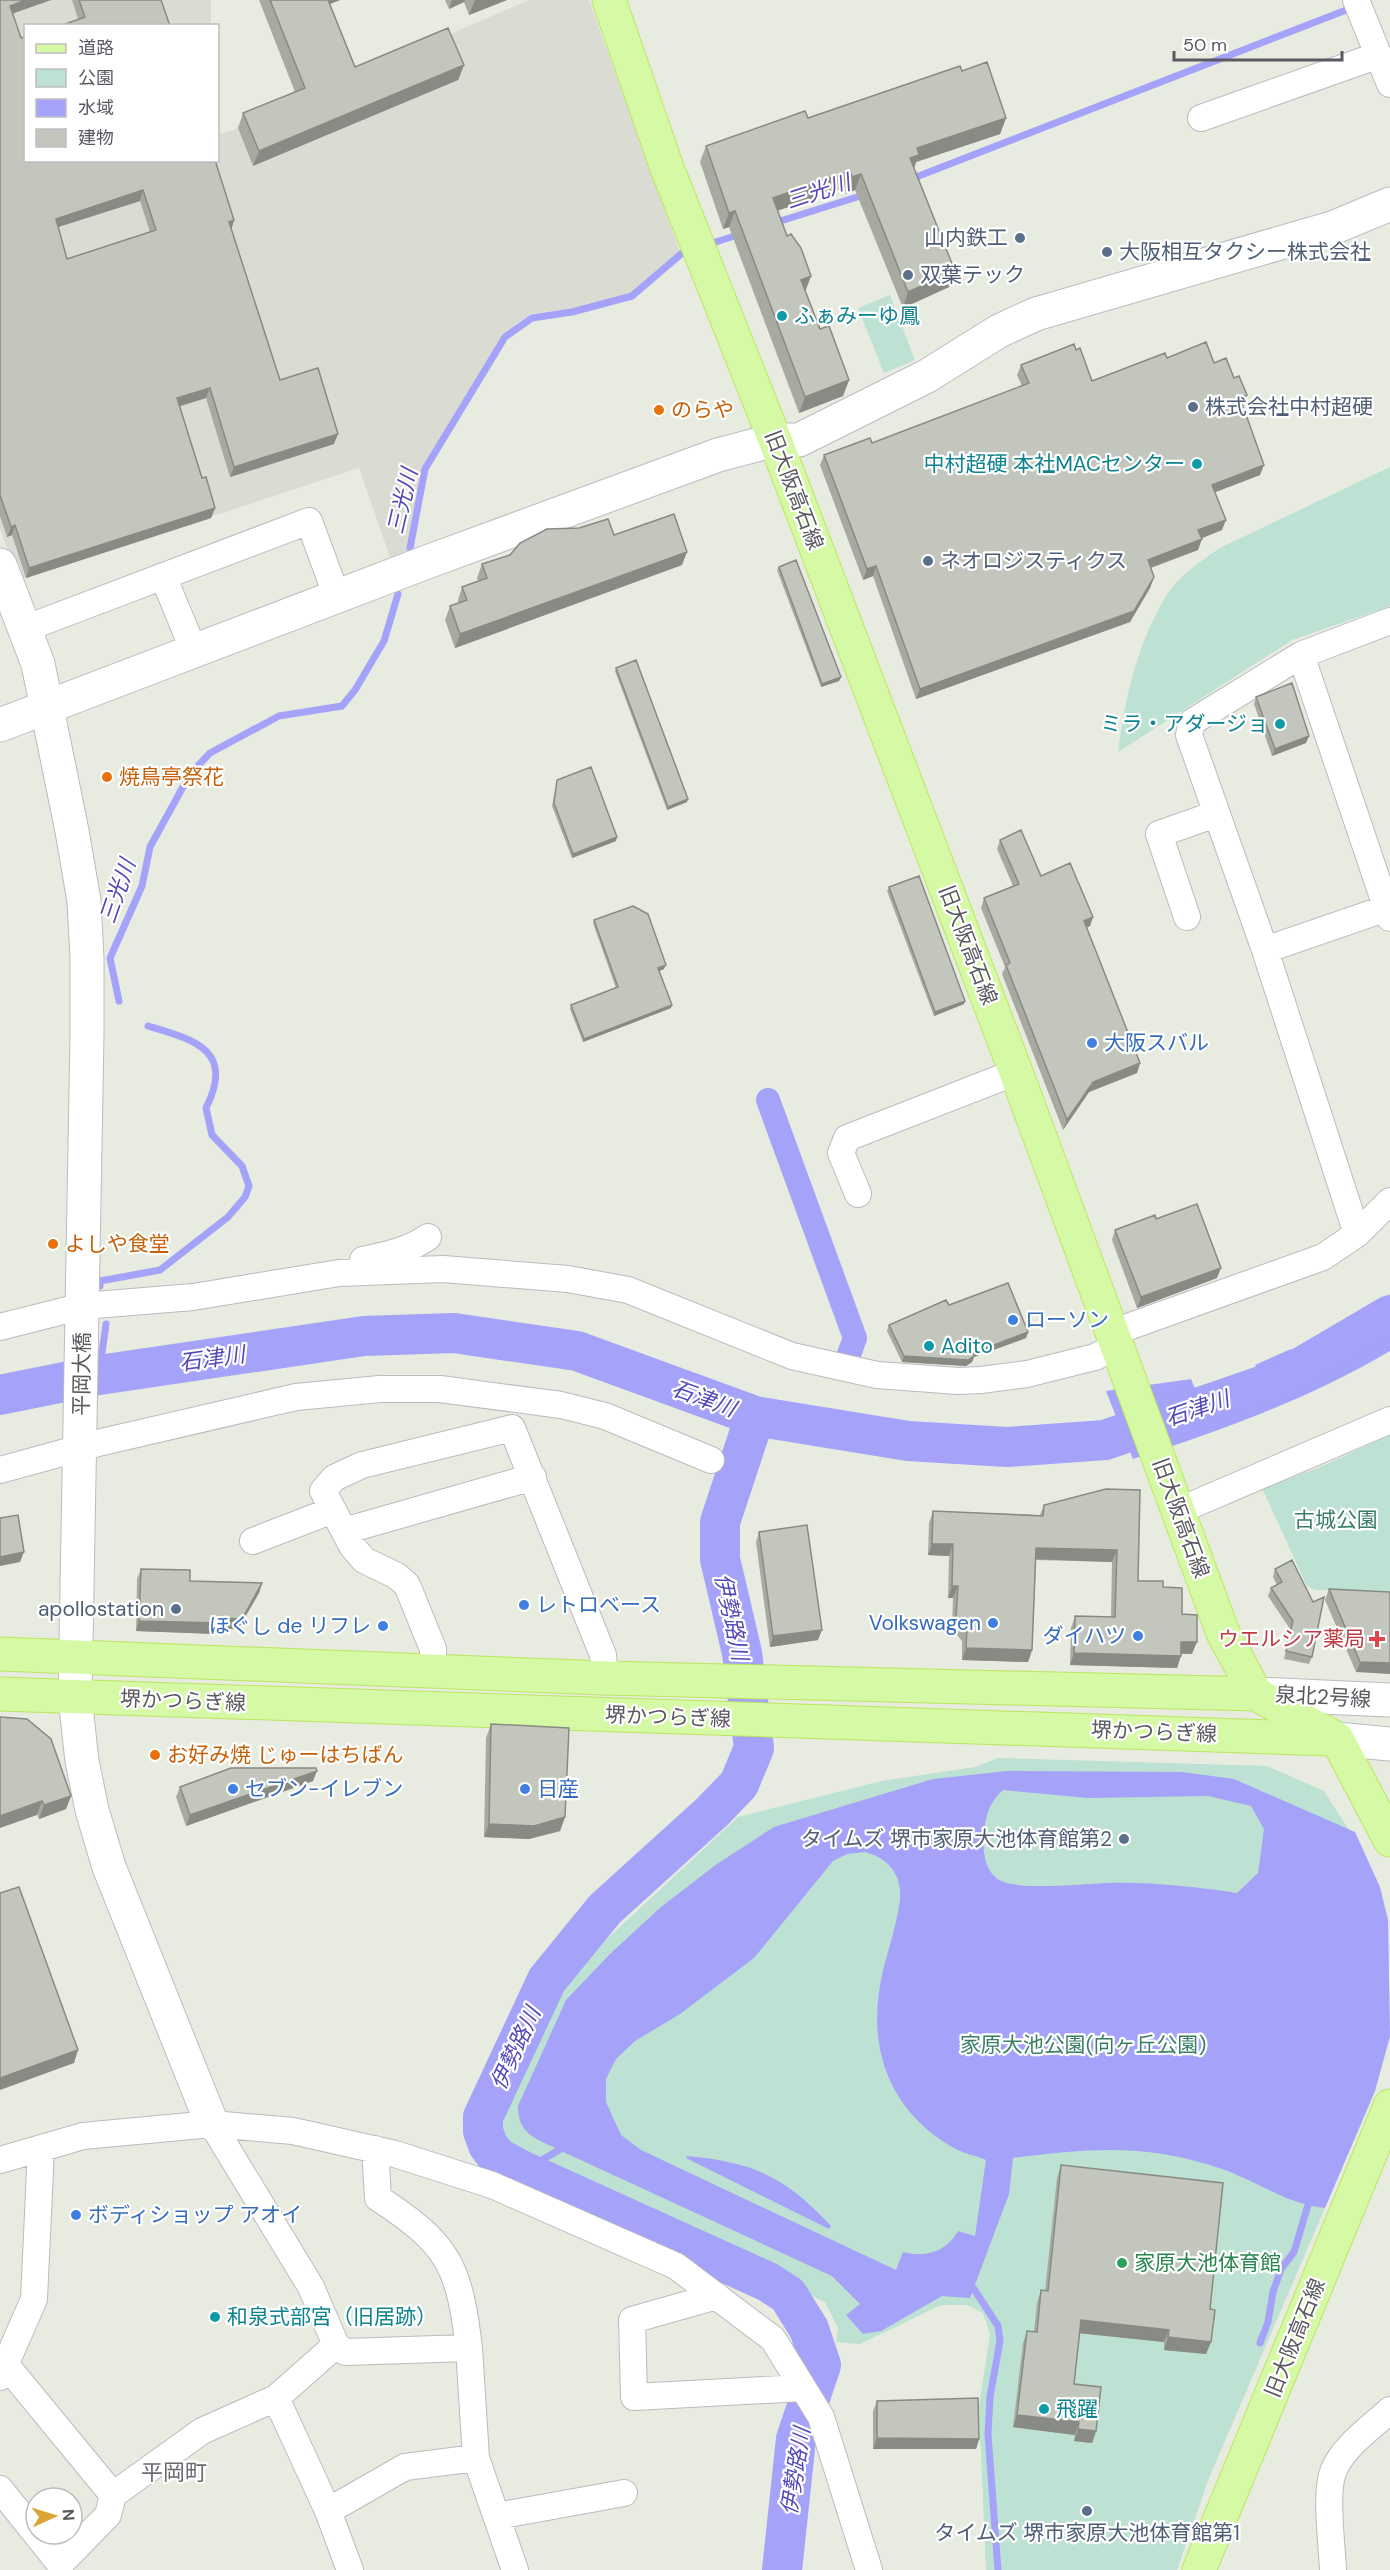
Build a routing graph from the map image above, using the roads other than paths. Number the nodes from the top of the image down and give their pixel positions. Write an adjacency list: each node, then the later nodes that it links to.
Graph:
1 (609, 0): 6 (main road, 旧大阪高石線)
2 (1360, 9): 3 (street)
3 (1385, 65): 4 (street)
4 (1202, 118)
5 (1390, 204): 6 (street)
6 (775, 440): 9 (street); 20 (main road, 旧大阪高石線)
7 (0, 565): 11 (street, 平岡大橋)
8 (163, 576): 9 (street); 11 (street); 12 (street)
9 (337, 597): 12 (street)
10 (1390, 621): 13 (street)
11 (24, 629): 14 (street, 平岡大橋)
12 (194, 651): 14 (street)
13 (1301, 654): 16 (street); 17 (street)
14 (48, 707): 15 (street); 26 (street, 平岡大橋)
15 (0, 725)
16 (1216, 814): 18 (street); 19 (street)
17 (1388, 913): 19 (street)
18 (1187, 917)
19 (1265, 950): 23 (street)
20 (1016, 1072): 21 (street); 28 (main road, 旧大阪高石線)
21 (858, 1194)
22 (1390, 1202): 23 (street)
23 (1357, 1234): 28 (street)
24 (428, 1238): 25 (street)
25 (339, 1273): 26 (street); 28 (street)
26 (83, 1311): 27 (street); 30 (street, 平岡大橋)
27 (0, 1327)
28 (1120, 1349): 34 (main road, 旧大阪高石線)
29 (1390, 1420): 34 (street)
30 (80, 1441): 31 (street); 32 (street); 38 (street, 平岡大橋)
31 (711, 1460)
32 (0, 1470)
33 (533, 1477): 35 (street); 35 (street); 40 (street)
34 (1178, 1511): 42 (main road, 旧大阪高石線)
35 (338, 1521): 36 (street); 39 (street)
36 (253, 1541)
37 (0, 1654): 38 (main road, 堺かつらぎ線)
38 (76, 1656): 39 (main road, 堺かつらぎ線); 43 (street, 平岡大橋)
39 (433, 1671): 40 (main road, 堺かつらぎ線)
40 (605, 1678): 42 (main road, 堺かつらぎ線)
41 (0, 1694): 43 (main road, 堺かつらぎ線)
42 (1256, 1694): 44 (street, 泉北2号線); 45 (main road)
43 (75, 1698): 45 (main road, 堺かつらぎ線); 49 (street, 平岡大橋)
44 (1390, 1700)
45 (1337, 1739): 46 (street, 泉北2号線); 47 (main road)
46 (1390, 1744)
47 (1390, 1840)
48 (1390, 2106): 72 (main road, 旧大阪高石線)
49 (212, 2124): 50 (street); 51 (street); 54 (street)
50 (41, 2148): 52 (street); 56 (street)
51 (375, 2149): 53 (street); 55 (street)
52 (0, 2160)
53 (717, 2296): 57 (street); 57 (street)
54 (336, 2345): 55 (street); 58 (street)
55 (469, 2348): 60 (street)
56 (3, 2371): 63 (street)
57 (802, 2388): 71 (street)
58 (276, 2398): 63 (street); 64 (street)
59 (1390, 2410): 73 (street)
60 (476, 2458): 64 (street); 65 (street)
61 (0, 2489): 66 (street)
62 (624, 2493): 65 (street)
63 (113, 2495): 68 (street)
64 (328, 2511): 69 (street)
65 (497, 2516): 70 (street)
66 (24, 2519)
67 (45, 2546): 68 (street)
68 (62, 2567)
69 (350, 2570)
70 (515, 2570)
71 (869, 2570)
72 (1199, 2570)
73 (1333, 2570)

